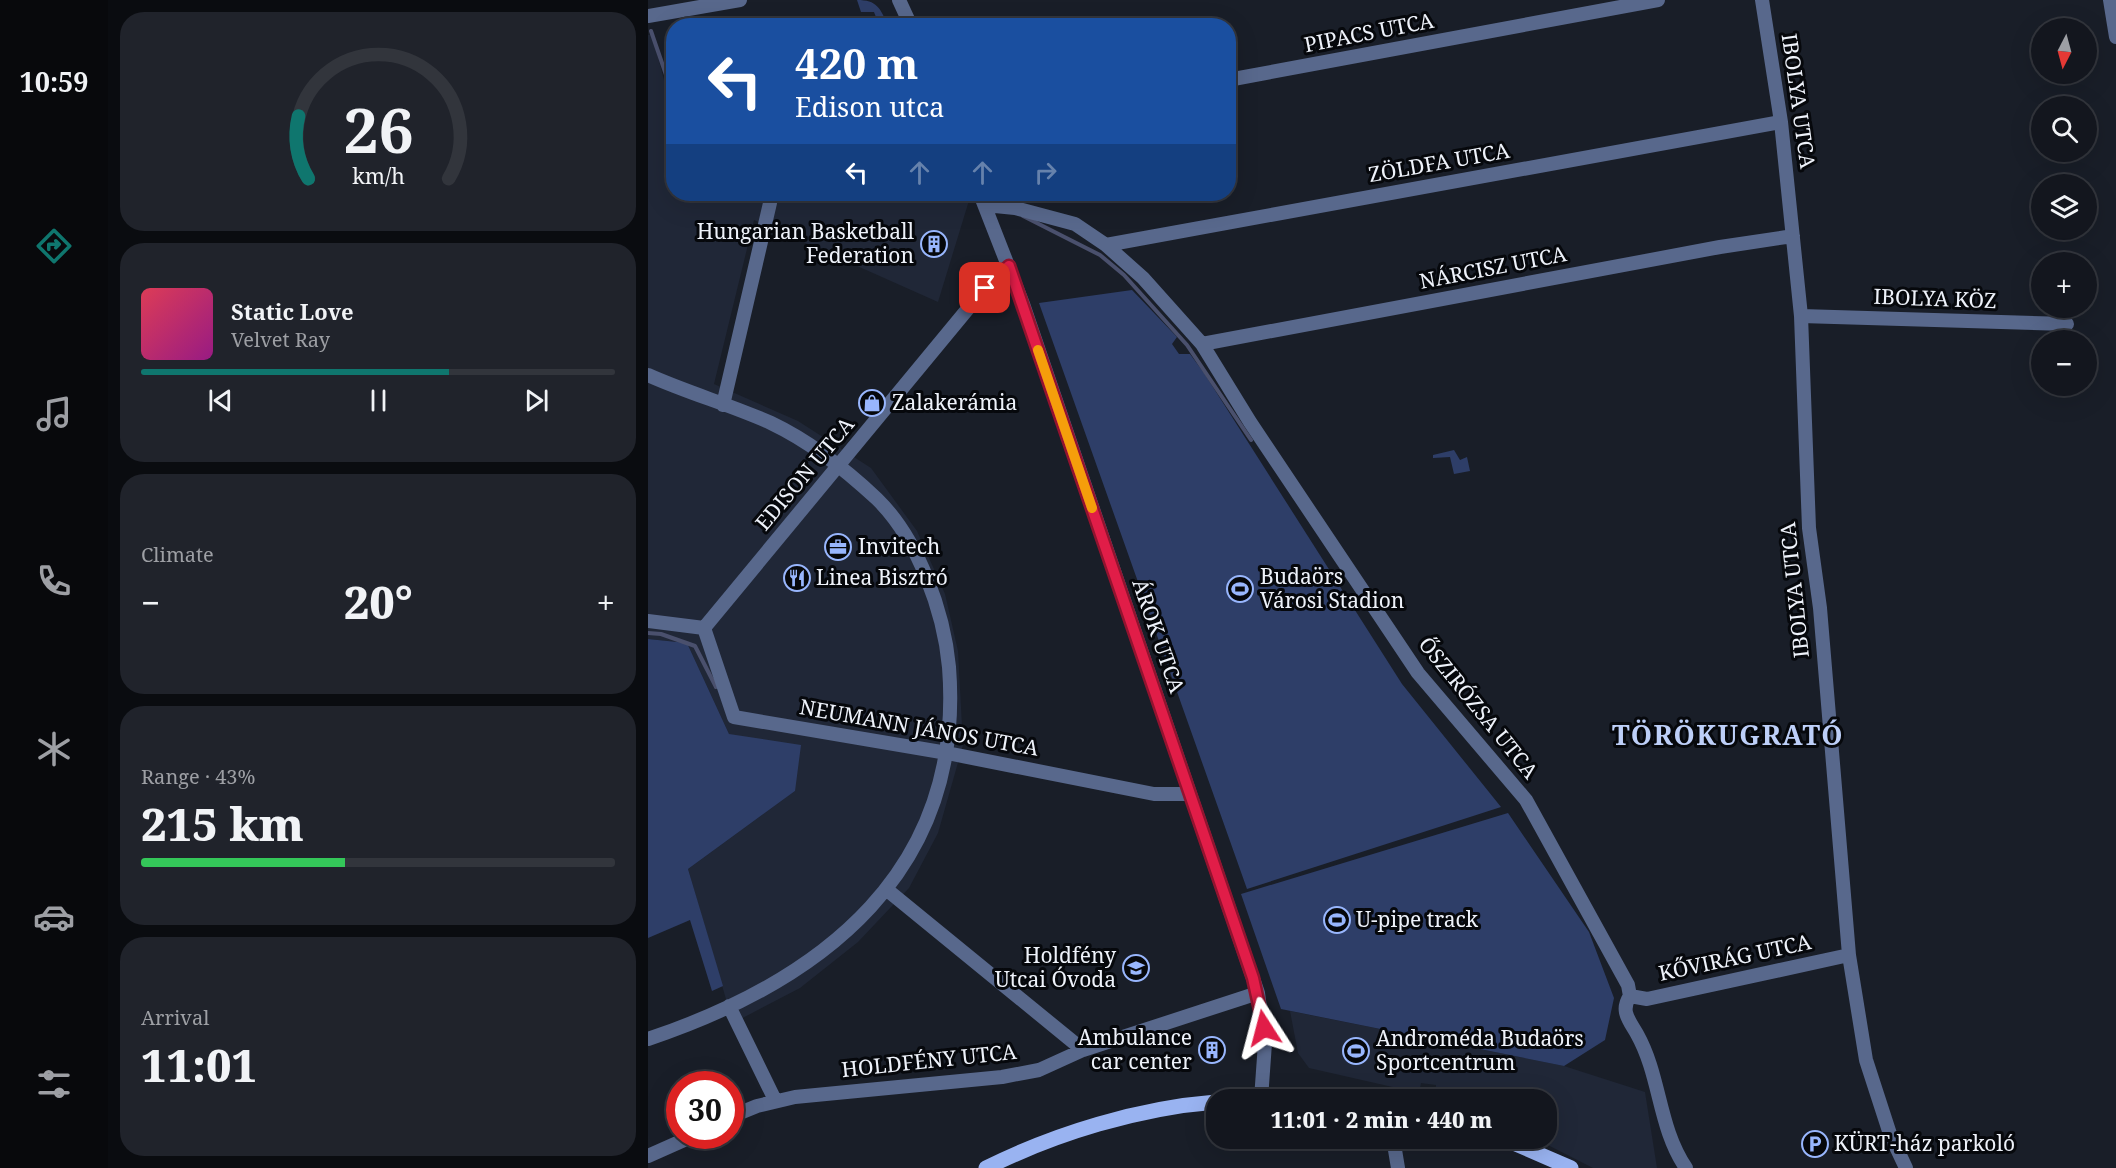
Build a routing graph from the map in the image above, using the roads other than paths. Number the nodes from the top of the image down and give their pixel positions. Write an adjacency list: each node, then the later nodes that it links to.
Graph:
1 (740, 0): 6 (street)
2 (899, 0): 7 (street)
3 (1658, 0): 9 (street, PIPACS UTCA)
4 (1762, 0): 10 (street, IBOLYA UTCA)
5 (2110, 0): 8 (street)
6 (648, 16)
7 (907, 18)
8 (2116, 37)
9 (1236, 79)
10 (1781, 122): 14 (street, IBOLYA UTCA); 15 (street, ZÖLDFA UTCA)
11 (983, 201): 16 (street, ÁROK UTCA)
12 (989, 201): 15 (street, ŐSZIRÓZSA UTCA)
13 (770, 203): 21 (street)
14 (1793, 236): 17 (street, IBOLYA UTCA); 19 (street, NÁRCISZ UTCA)
15 (1106, 245): 19 (street, ŐSZIRÓZSA UTCA)
16 (1009, 266): 22 (street, EDISON UTCA); 26 (street, ÁROK UTCA)
17 (1801, 316): 18 (street, IBOLYA KÖZ); 28 (street, IBOLYA UTCA)
18 (2067, 324)
19 (1202, 344): 30 (street, ŐSZIRÓZSA UTCA)
20 (648, 375): 21 (street)
21 (723, 405): 22 (street)
22 (840, 466): 24 (street, EDISON UTCA); 25 (street)
23 (648, 621): 24 (street)
24 (704, 628): 25 (street, NEUMANN JÁNOS UTCA)
25 (947, 753): 26 (street, NEUMANN JÁNOS UTCA); 27 (street)
26 (1190, 794): 29 (street, ÁROK UTCA)
27 (886, 889): 31 (street); 33 (street)
28 (1849, 955): 30 (street, KŐVIRÁG UTCA); 46 (street, IBOLYA UTCA)
29 (1258, 993): 33 (street, HOLDFÉNY UTCA); 34 (street, ÁROK UTCA)
30 (1630, 996): 45 (street, ŐSZIRÓZSA UTCA)
31 (729, 1006): 32 (street); 35 (street)
32 (648, 1039)
33 (1083, 1050): 35 (street, HOLDFÉNY UTCA)
34 (1262, 1089)
35 (775, 1100): 37 (street, HOLDFÉNY UTCA)
36 (1206, 1103): 42 (main road)
37 (744, 1112)
38 (666, 1148): 41 (street)
39 (1395, 1149): 43 (street)
40 (1527, 1149): 44 (main road)
41 (648, 1156)
42 (986, 1168)
43 (1398, 1168)
44 (1571, 1168)
45 (1686, 1168)
46 (1906, 1168)

